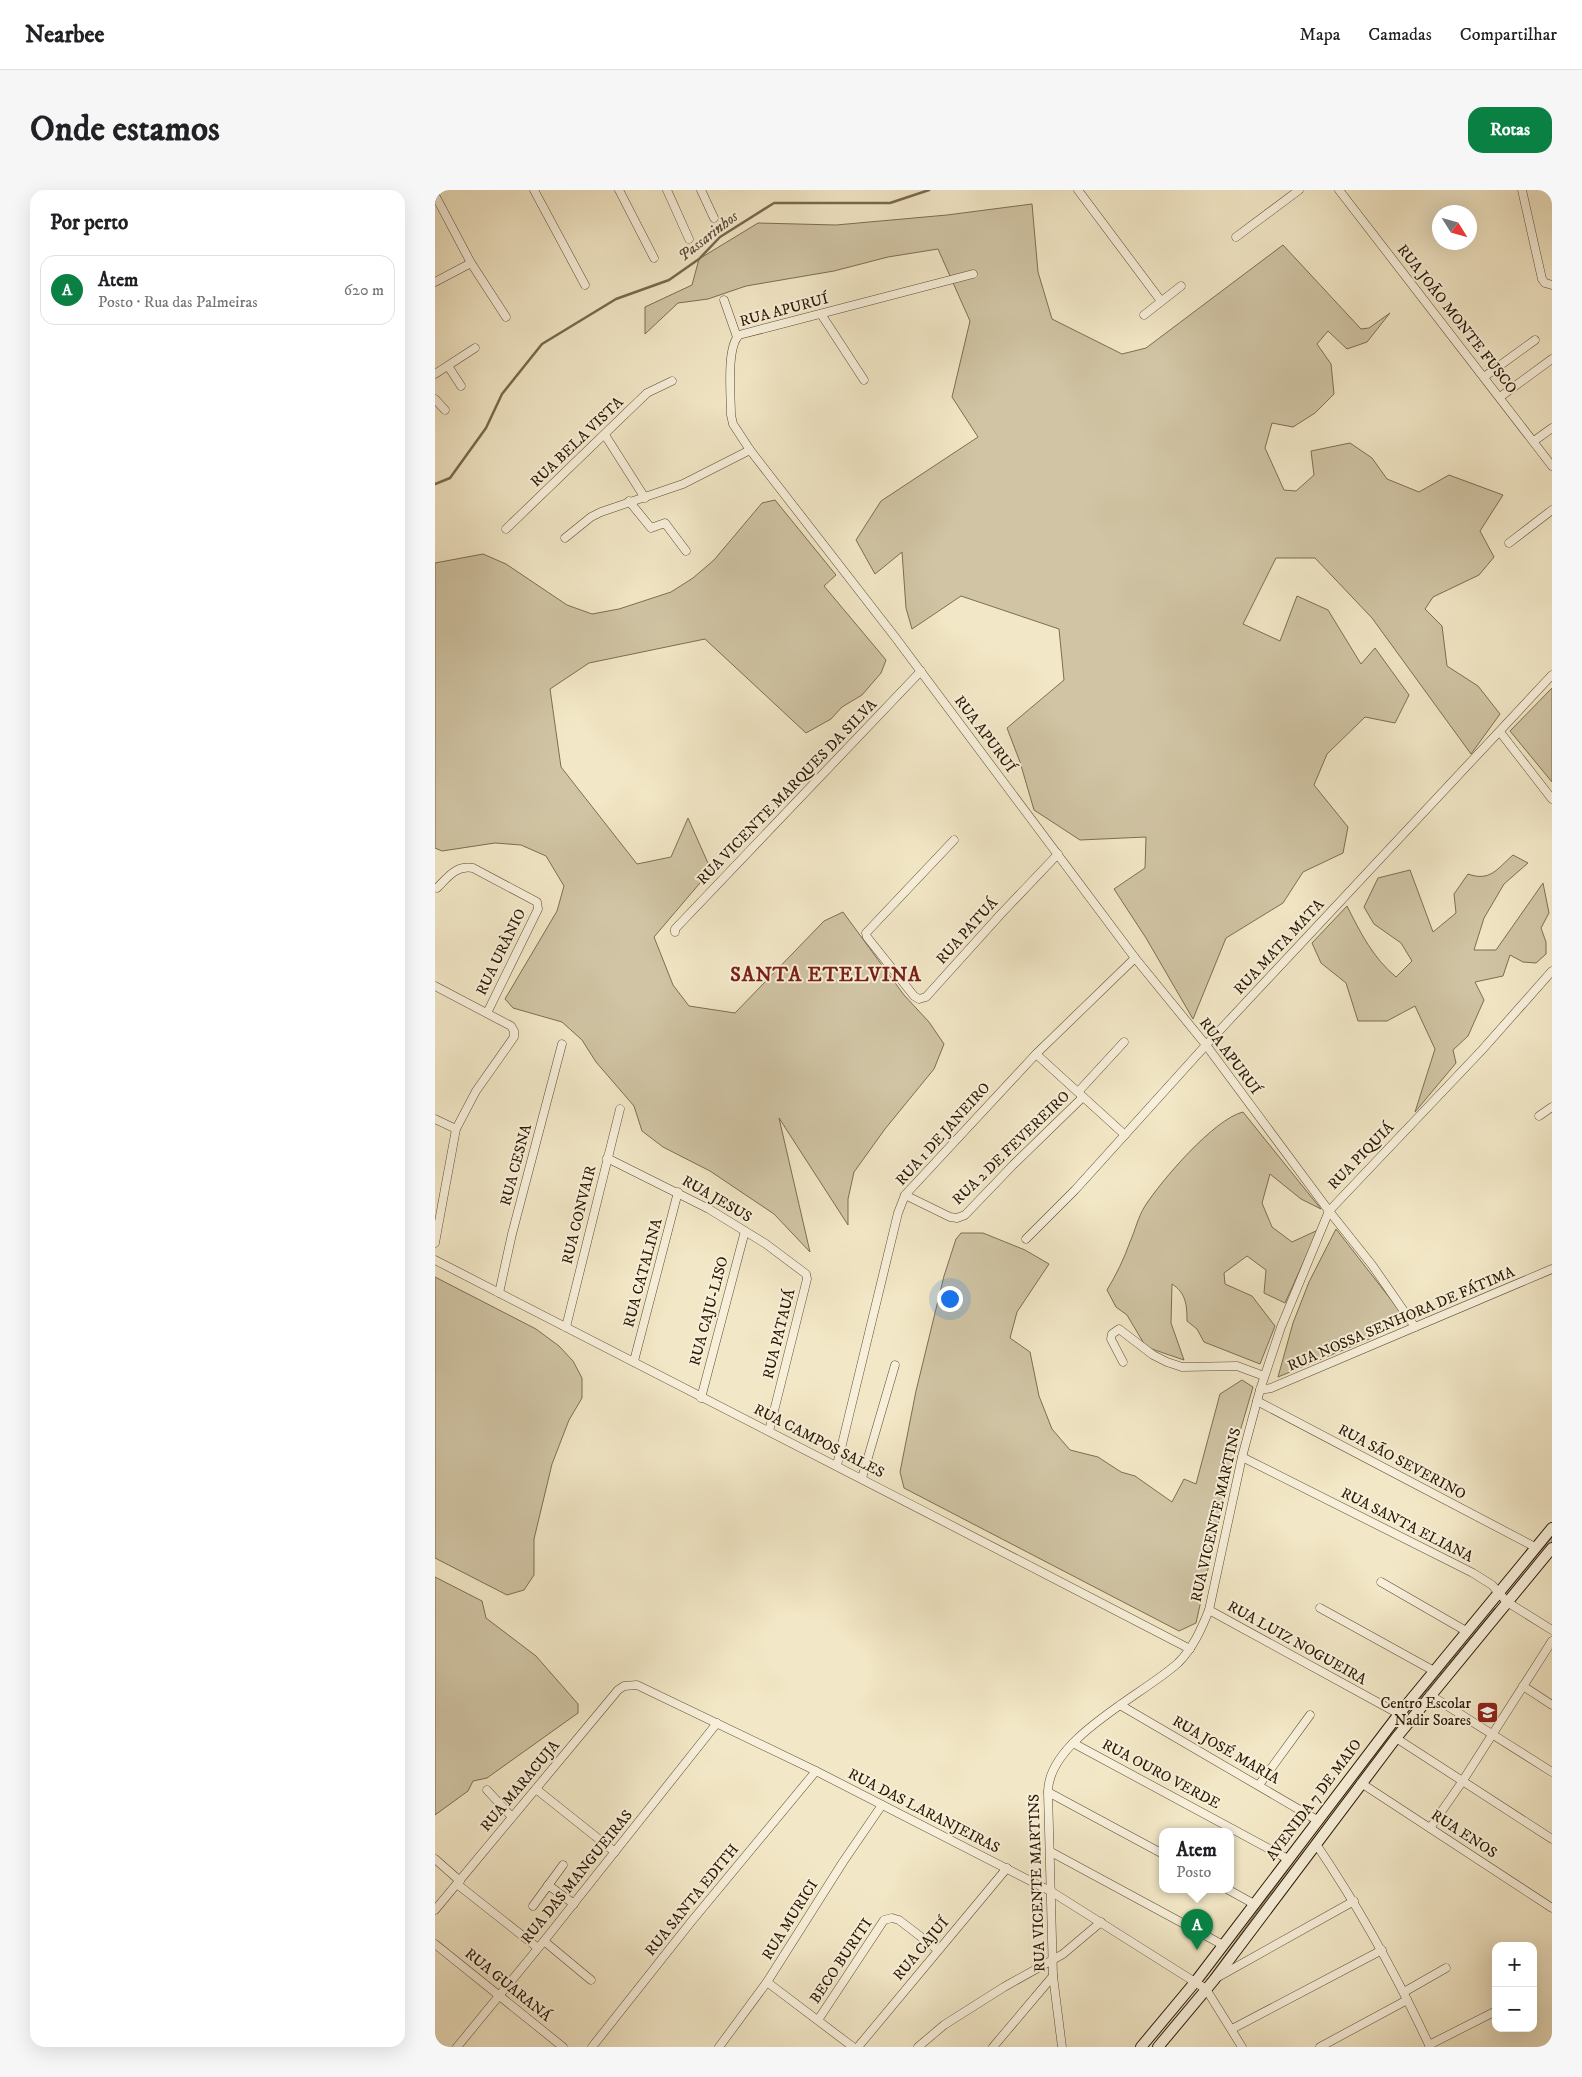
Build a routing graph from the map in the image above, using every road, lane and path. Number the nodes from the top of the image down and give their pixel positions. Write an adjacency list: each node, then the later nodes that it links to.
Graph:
1 (534, 190): 17 (street)
2 (619, 190): 13 (street)
3 (667, 190): 12 (street)
4 (701, 190): 10 (street)
5 (1079, 190): 21 (street)
6 (1299, 190): 11 (street)
7 (1339, 190): 31 (street, RUA JOÃO MONTE FUSCO)
8 (1522, 190): 18 (street)
9 (435, 195): 14 (street)
10 (714, 218)
11 (1236, 237)
12 (689, 239)
13 (654, 258)
14 (471, 263): 16 (street); 24 (street)
15 (973, 274): 22 (street, RUA APURUÍ)
16 (435, 282)
17 (585, 285)
18 (1552, 285)
19 (1181, 286): 21 (street)
20 (724, 300): 25 (street)
21 (1161, 301): 23 (street)
22 (821, 314): 25 (street, RUA APURUÍ); 32 (street)
23 (1144, 315)
24 (506, 317)
25 (737, 337): 41 (street, RUA APURUÍ)
26 (1535, 340): 31 (street)
27 (475, 348): 29 (street)
28 (1552, 359): 35 (street)
29 (448, 366): 30 (street); 34 (street)
30 (435, 374)
31 (1485, 378): 35 (street, RUA JOÃO MONTE FUSCO)
32 (864, 380)
33 (672, 381): 39 (street, RUA BELA VISTA)
34 (461, 386)
35 (1500, 397): 40 (street, RUA JOÃO MONTE FUSCO)
36 (435, 399): 37 (street)
37 (445, 410)
38 (1552, 428): 40 (street)
39 (605, 434): 43 (street); 46 (street, RUA BELA VISTA)
40 (1533, 441): 42 (street, RUA JOÃO MONTE FUSCO)
41 (749, 450): 43 (street); 50 (street, RUA APURUÍ)
42 (1552, 466)
43 (645, 498): 44 (street)
44 (629, 501): 47 (street); 49 (street)
45 (1552, 510): 48 (street)
46 (506, 529)
47 (565, 538)
48 (1509, 543)
49 (685, 551)
50 (921, 671): 55 (street, RUA APURUÍ); 57 (street, RUA VICENTE MARQUES DA SILVA)
51 (1552, 675): 52 (street, RUA MATA MATA)
52 (1500, 732): 53 (street); 64 (street, RUA MATA MATA)
53 (1552, 799)
54 (954, 840): 55 (street, RUA PATUÁ)
55 (1058, 854): 58 (street, RUA APURUÍ)
56 (437, 888): 61 (street, RUA URÂNIO)
57 (675, 932)
58 (1135, 958): 64 (street, RUA APURUÍ); 65 (street, RUA 1 DE JANEIRO)
59 (1552, 971): 76 (street, RUA PIQUIÁ)
60 (435, 986): 61 (street)
61 (487, 1013): 71 (street)
62 (1124, 1042): 66 (street, RUA 2 DE FEVEREIRO)
63 (562, 1044): 83 (street, RUA CESNA)
64 (1206, 1045): 72 (street, RUA MATA MATA); 76 (street, RUA APURUÍ)
65 (1035, 1054): 66 (street); 75 (street, RUA 1 DE JANEIRO)
66 (1080, 1095): 72 (street); 75 (street, RUA 2 DE FEVEREIRO)
67 (1552, 1106): 69 (street)
68 (620, 1109): 73 (street, RUA CONVAIR)
69 (1539, 1116)
70 (435, 1119): 71 (street)
71 (456, 1129): 79 (street)
72 (1125, 1135): 78 (street, RUA MATA MATA)
73 (607, 1158): 74 (street, RUA JESUS); 84 (street, RUA CONVAIR)
74 (679, 1192): 77 (street, RUA JESUS); 86 (street, RUA CATALINA)
75 (905, 1195): 95 (street, RUA 1 DE JANEIRO)
76 (1329, 1211): 85 (street, RUA APURUÍ); 89 (street, RUA PIQUIÁ)
77 (745, 1231): 82 (street, RUA JESUS); 91 (street, RUA CAJU-LISO)
78 (1026, 1239)
79 (435, 1243)
80 (435, 1260): 83 (street, RUA CAMPOS SALES)
81 (1552, 1269): 85 (street, RUA NOSSA SENHORA DE FÁTIMA)
82 (806, 1274): 93 (street, RUA PATAUÁ)
83 (499, 1293): 84 (street, RUA CAMPOS SALES)
84 (566, 1327): 86 (street, RUA CAMPOS SALES)
85 (1415, 1327): 90 (street, RUA NOSSA SENHORA DE FÁTIMA)
86 (634, 1361): 91 (street, RUA CAMPOS SALES)
87 (1123, 1362): 89 (street)
88 (895, 1365): 96 (street)
89 (1264, 1376): 90 (street, RUA PIQUIÁ)
90 (1260, 1390): 92 (street, RUA PIQUIÁ)
91 (701, 1398): 93 (street, RUA CAMPOS SALES)
92 (1257, 1401): 94 (street, RUA VICENTE MARTINS); 98 (street, RUA SÃO SEVERINO)
93 (769, 1430): 95 (street, RUA CAMPOS SALES)
94 (1242, 1457): 101 (street, RUA SANTA ELIANA); 104 (street, RUA VICENTE MARTINS)
95 (837, 1465): 96 (street, RUA CAMPOS SALES)
96 (862, 1478): 108 (street, RUA CAMPOS SALES)
97 (1552, 1528): 98 (main road, AVENIDA 7 DE MAIO)
98 (1535, 1547): 101 (main road, AVENIDA 7 DE MAIO)
99 (1552, 1548): 102 (main road, AVENIDA 7 DE MAIO)
100 (1381, 1582): 106 (street)
101 (1498, 1591): 102 (street, RUA SANTA ELIANA); 106 (main road, AVENIDA 7 DE MAIO)
102 (1507, 1602): 105 (street, RUA SANTA ELIANA); 114 (main road, AVENIDA 7 DE MAIO)
103 (1320, 1608): 111 (street)
104 (1209, 1610): 108 (street, RUA VICENTE MARTINS); 117 (street, RUA LUIZ NOGUEIRA)
105 (1552, 1630)
106 (1467, 1631): 111 (main road, AVENIDA 7 DE MAIO)
107 (1552, 1641): 109 (street)
108 (1190, 1649): 115 (street, RUA VICENTE MARTINS)
109 (1544, 1654): 110 (street); 113 (street)
110 (1552, 1659)
111 (1434, 1671): 117 (main road, AVENIDA 7 DE MAIO)
112 (629, 1685): 119 (street, RUA DAS LARANJEIRAS); 128 (street, RUA MARACUJA)
113 (1523, 1686): 116 (street); 120 (street)
114 (1430, 1695): 120 (street); 121 (main road, AVENIDA 7 DE MAIO)
115 (1121, 1705): 122 (street, RUA VICENTE MARTINS); 127 (street, RUA JOSÉ MARIA)
116 (1552, 1705)
117 (1399, 1714): 133 (main road, AVENIDA 7 DE MAIO)
118 (1310, 1715): 127 (street)
119 (717, 1724): 123 (street, RUA DAS LARANJEIRAS); 139 (street, RUA DAS MANGUEIRAS)
120 (1492, 1732): 124 (street); 125 (street)
121 (1396, 1738): 125 (street); 126 (main road, AVENIDA 7 DE MAIO)
122 (1073, 1743): 130 (street, RUA VICENTE MARTINS); 134 (street, RUA OURO VERDE)
123 (816, 1771): 131 (street, RUA DAS LARANJEIRAS); 179 (street, RUA SANTA EDITH)
124 (1552, 1772)
125 (1462, 1782): 135 (street); 137 (street)
126 (1361, 1783): 135 (street, RUA ENOS); 138 (main road, AVENIDA 7 DE MAIO)
127 (1259, 1785): 133 (street, RUA JOSÉ MARIA)
128 (535, 1789): 132 (street, RUA MARACUJA); 139 (street)
129 (487, 1790): 132 (street)
130 (1048, 1792): 140 (street, RUA VICENTE MARTINS); 141 (street)
131 (882, 1805): 145 (street, RUA DAS LARANJEIRAS); 169 (street, RUA MURICI)
132 (512, 1817): 146 (street, RUA MARACUJA)
133 (1317, 1820): 143 (main road, AVENIDA 7 DE MAIO)
134 (1232, 1828)
135 (1430, 1828): 154 (street, RUA ENOS)
136 (1234, 1829): 143 (street, RUA OURO VERDE)
137 (1552, 1839)
138 (1317, 1844): 150 (street); 167 (main road, AVENIDA 7 DE MAIO)
139 (615, 1852): 151 (street, RUA DAS MANGUEIRAS)
140 (1051, 1852): 148 (street, RUA VICENTE MARTINS); 159 (street)
141 (1159, 1852)
142 (435, 1859): 146 (street)
143 (1288, 1859): 152 (main road, AVENIDA 7 DE MAIO)
144 (563, 1865): 147 (street)
145 (1007, 1868): 148 (street, RUA DAS LARANJEIRAS); 161 (street, RUA CAJUÍ)
146 (459, 1883): 155 (street, RUA MARACUJA); 160 (street)
147 (547, 1885): 151 (street); 153 (street)
148 (1052, 1892): 156 (street, RUA DAS LARANJEIRAS); 163 (street, RUA VICENTE MARTINS)
149 (1234, 1893): 152 (street)
150 (1354, 1901): 162 (street); 167 (street)
151 (574, 1904): 157 (street, RUA DAS MANGUEIRAS)
152 (1254, 1904): 159 (main road, AVENIDA 7 DE MAIO)
153 (533, 1906)
154 (1552, 1908)
155 (435, 1910)
156 (1101, 1922): 163 (street); 168 (street, RUA DAS LARANJEIRAS)
157 (544, 1942): 160 (street, RUA DAS MANGUEIRAS); 166 (street)
158 (435, 1944): 171 (street, RUA GUARANÁ)
159 (1223, 1945): 168 (main road, AVENIDA 7 DE MAIO)
160 (538, 1948): 171 (street, RUA DAS MANGUEIRAS)
161 (938, 1950): 174 (street, BECO BURITI); 182 (street, RUA CAJUÍ)
162 (1382, 1950): 172 (street); 175 (street)
163 (1053, 1961): 165 (street, RUA VICENTE MARTINS); 183 (street)
164 (1446, 1968): 172 (street)
165 (1053, 1976): 184 (street); 185 (street, RUA VICENTE MARTINS)
166 (591, 1980)
167 (1214, 1980): 170 (main road, AVENIDA 7 DE MAIO)
168 (1197, 1981): 170 (street, RUA DAS LARANJEIRAS); 186 (main road, AVENIDA 7 DE MAIO)
169 (767, 1982): 174 (street); 180 (street, RUA MURICI)
170 (1207, 1989): 175 (street, RUA DAS LARANJEIRAS); 187 (main road, AVENIDA 7 DE MAIO)
171 (500, 1996): 177 (street, RUA DAS MANGUEIRAS); 178 (street, RUA GUARANÁ)
172 (1406, 1996): 176 (street); 189 (street)
173 (1492, 2013): 176 (street)
174 (818, 2020): 181 (street)
175 (1232, 2029): 188 (street, RUA DAS LARANJEIRAS)
176 (1429, 2046)
177 (457, 2047)
178 (563, 2047)
179 (592, 2047)
180 (719, 2047)
181 (853, 2047)
182 (857, 2047)
183 (918, 2047)
184 (993, 2047)
185 (1062, 2047)
186 (1141, 2047)
187 (1158, 2047)
188 (1242, 2047)
189 (1320, 2047)

